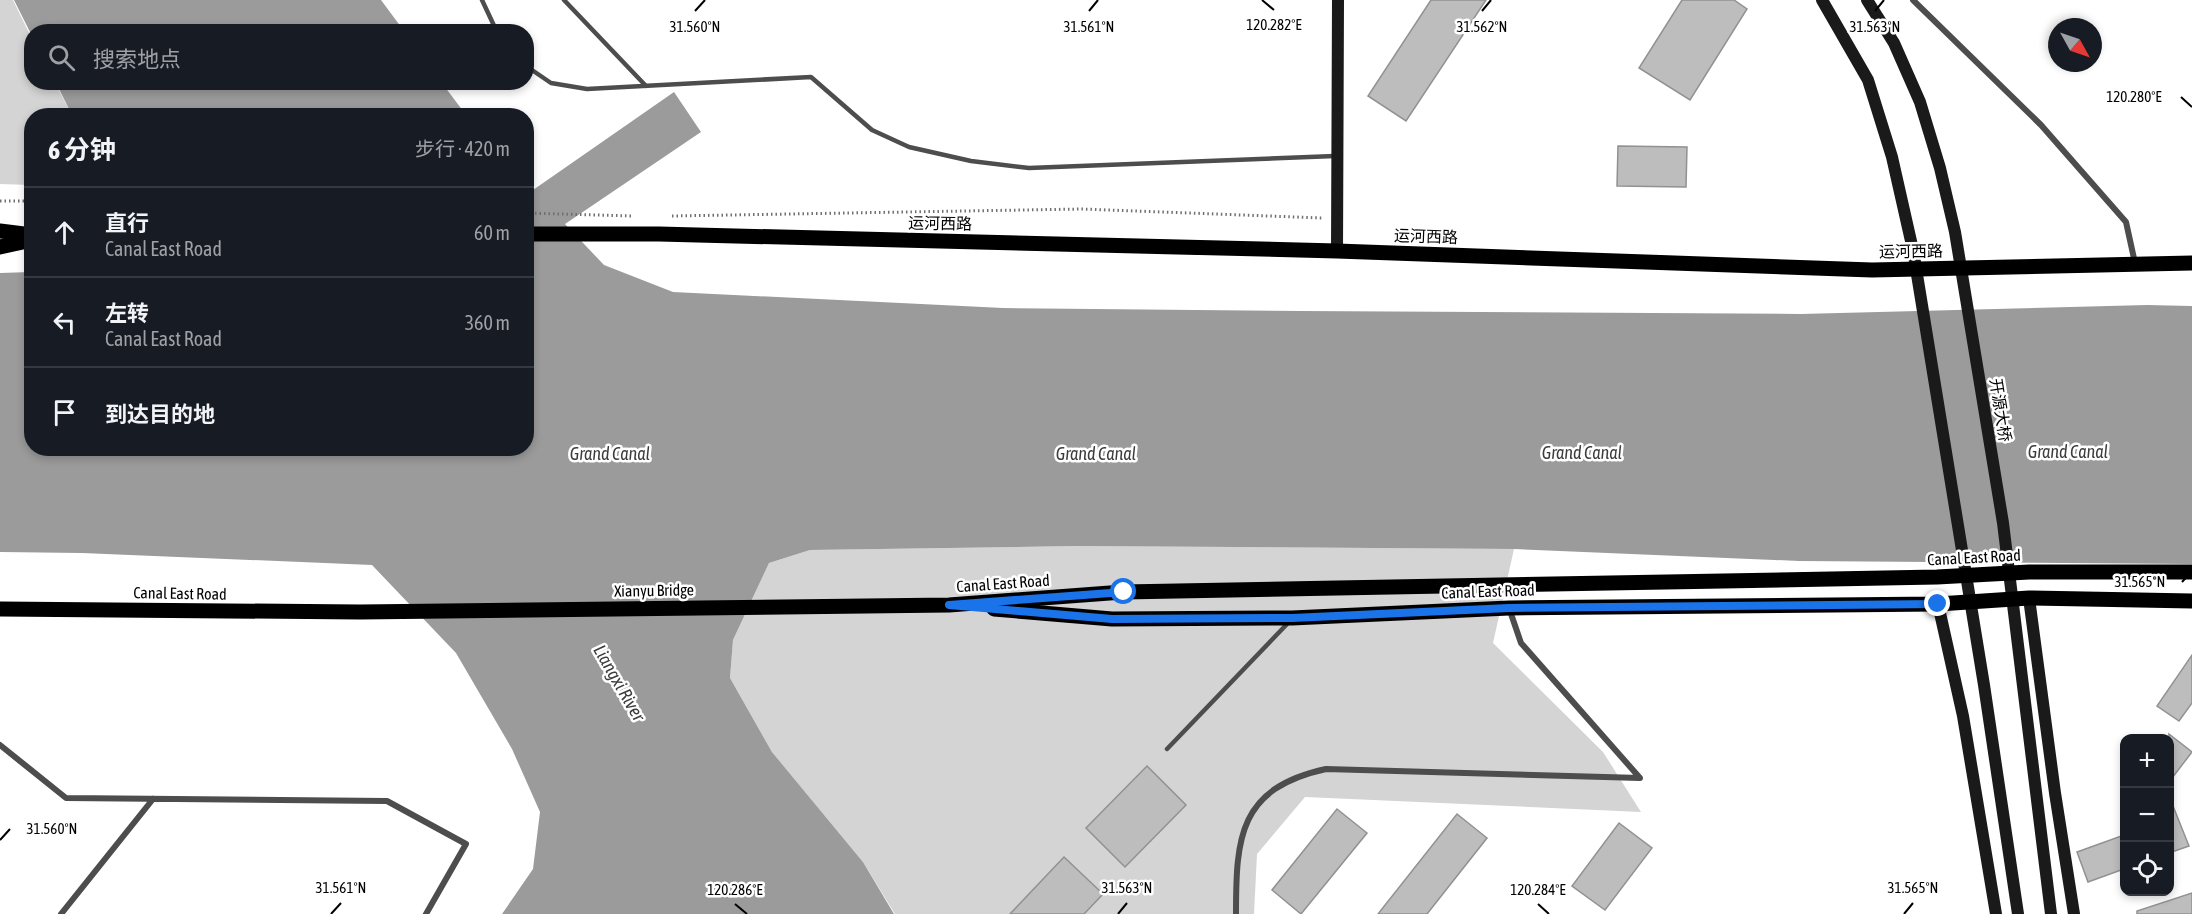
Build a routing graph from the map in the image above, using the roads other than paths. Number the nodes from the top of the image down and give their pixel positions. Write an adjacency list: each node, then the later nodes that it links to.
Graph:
1 (482, 0): 7 (lane)
2 (564, 0): 9 (lane)
3 (1338, 0): 10 (main road)
4 (1822, 0): 35 (main road)
5 (1867, 0): 36 (main road, 开源大桥)
6 (1913, 0): 17 (street)
7 (493, 24)
8 (534, 71): 9 (lane)
9 (646, 86): 10 (lane)
10 (1337, 156): 16 (main road)
11 (0, 231): 12 (main road)
12 (24, 234)
13 (534, 234): 16 (main road, 运河西路)
14 (24, 242): 15 (main road)
15 (0, 247)
16 (1337, 251): 17 (main road, 运河西路)
17 (2135, 263): 18 (main road, 运河西路)
18 (2192, 263)
19 (2192, 572): 23 (main road, Canal East Road)
20 (2030, 598): 21 (main road, Canal East Road); 22 (main road, Canal East Road); 37 (main road)
21 (2192, 601)
22 (1938, 604): 24 (main road, Canal East Road); 34 (main road)
23 (949, 605): 26 (main road, Xianyu Bridge); 27 (main road, Canal East Road)
24 (1509, 608): 27 (main road, Canal East Road); 33 (street)
25 (0, 609): 26 (main road, Canal East Road)
26 (360, 612)
27 (1292, 618): 29 (lane)
28 (0, 745): 30 (street)
29 (1167, 749)
30 (153, 799): 31 (street); 32 (street)
31 (61, 914)
32 (426, 914)
33 (1236, 914)
34 (1995, 914)
35 (2018, 914)
36 (2051, 914)
37 (2074, 914)

